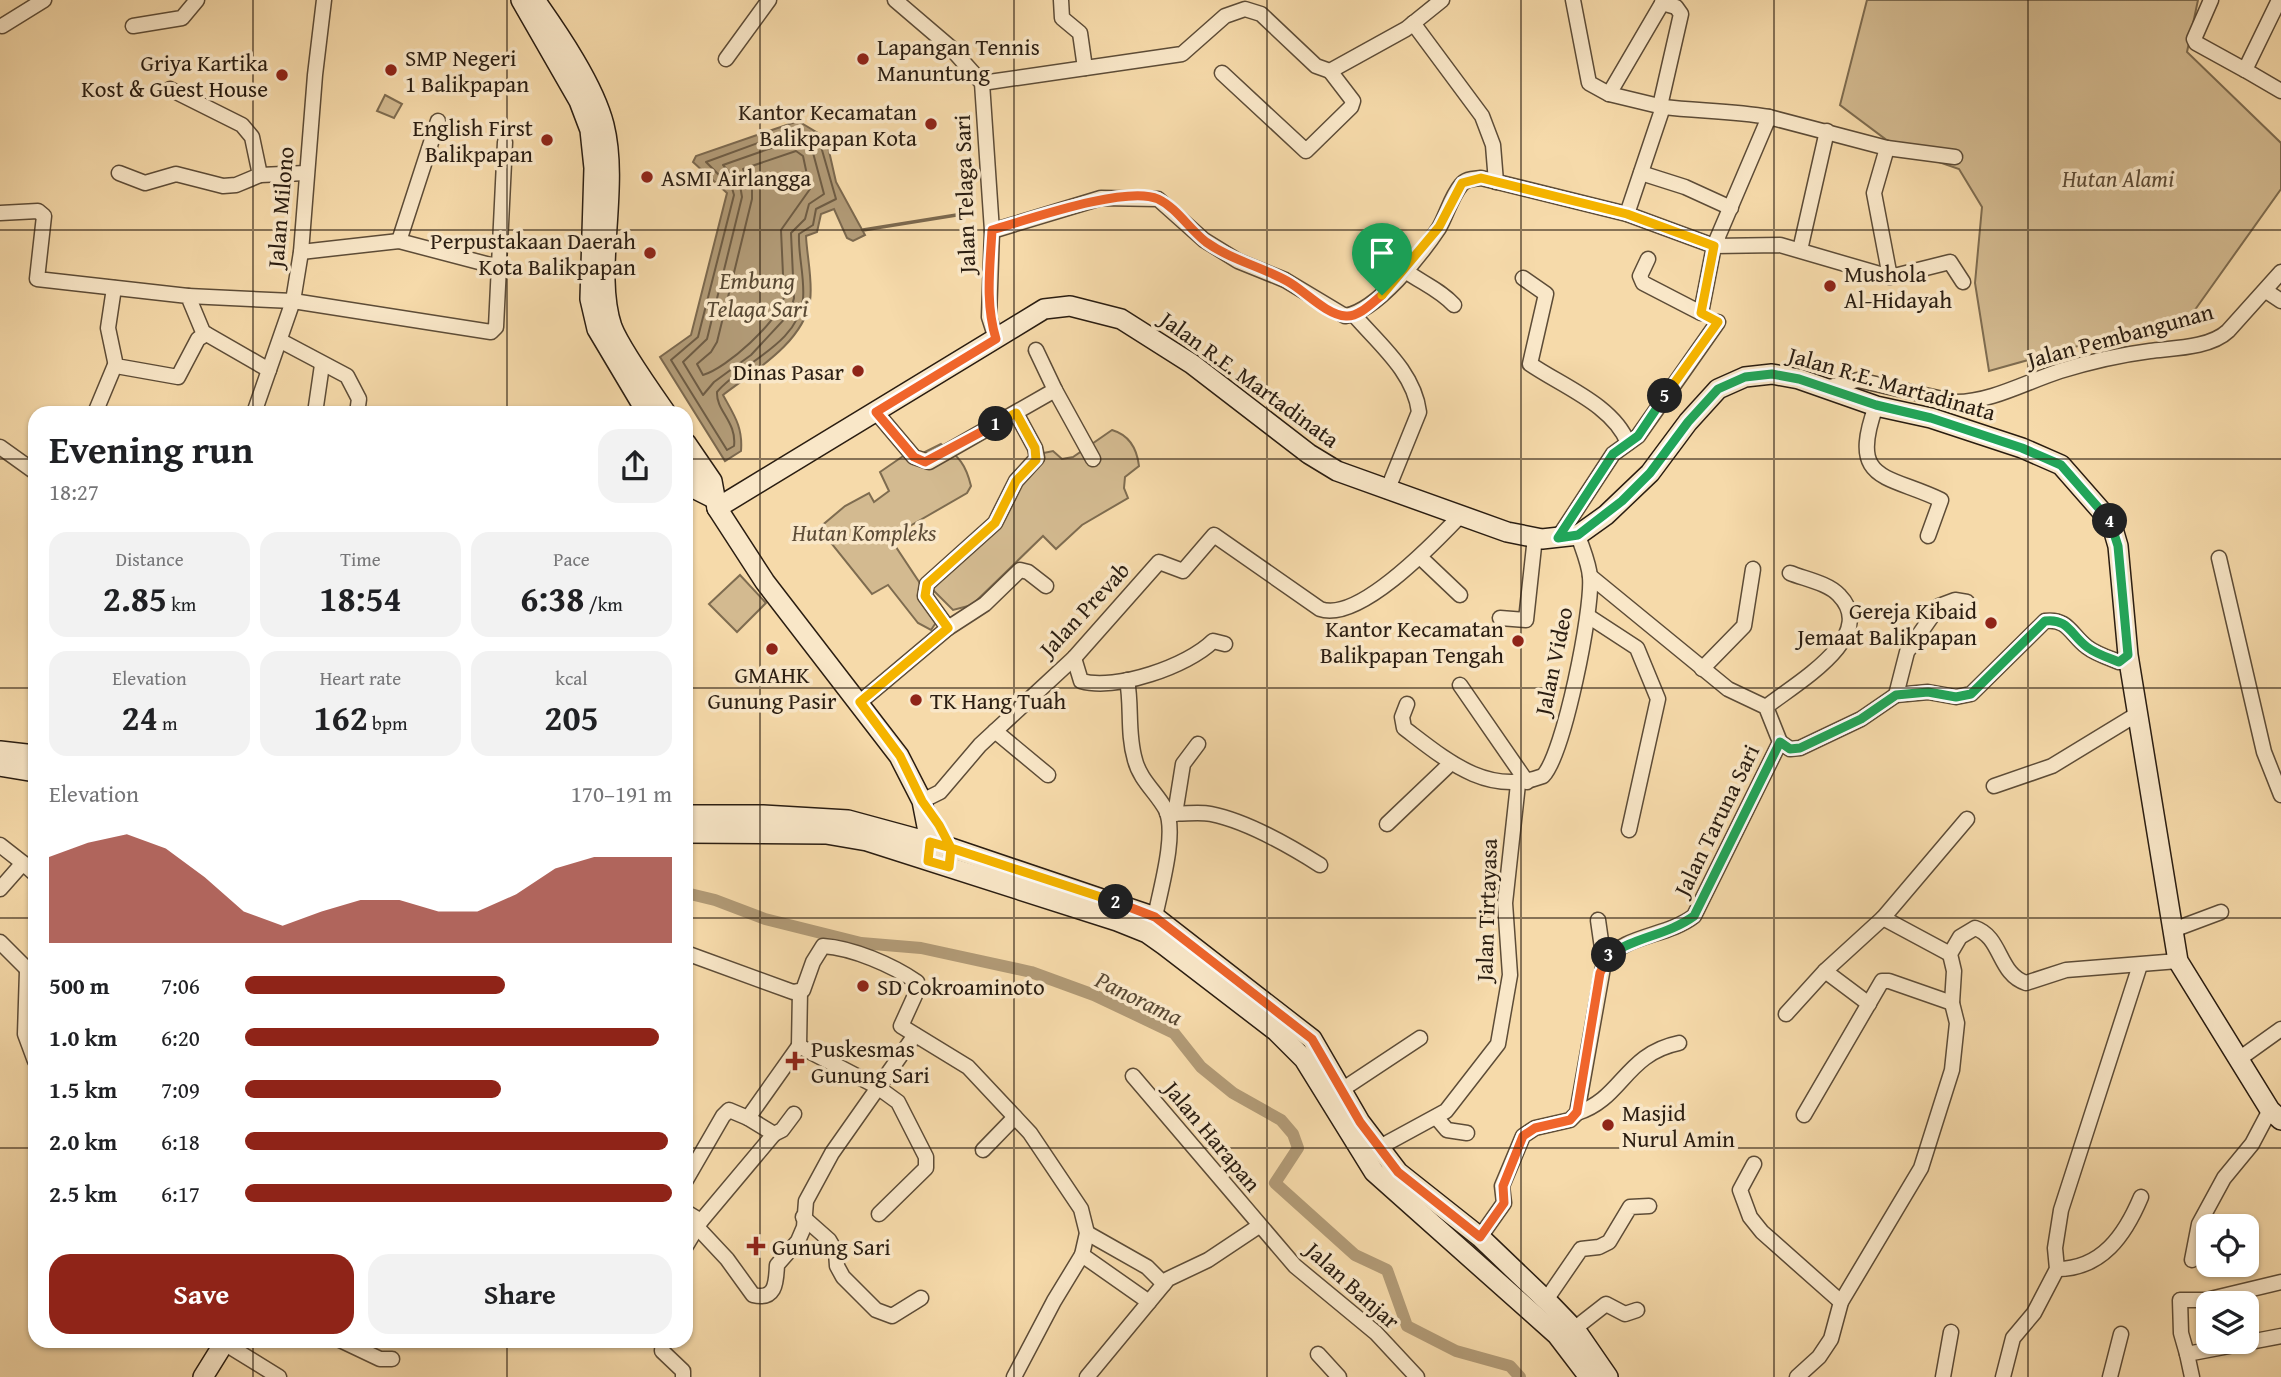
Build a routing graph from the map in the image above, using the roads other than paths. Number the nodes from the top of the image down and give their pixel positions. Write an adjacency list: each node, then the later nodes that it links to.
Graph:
1 (44, 0): 15 (street)
2 (197, 0): 16 (street)
3 (324, 0): 34 (street, Jalan Milono)
4 (521, 0): 75 (street)
5 (535, 0): 76 (street)
6 (769, 0): 17 (street)
7 (895, 0): 22 (street, Jalan Telaga Sari)
8 (1060, 0): 18 (street)
9 (1442, 0): 14 (street)
10 (1573, 0): 25 (street)
11 (2211, 0): 19 (street)
12 (2279, 0): 19 (street)
13 (1663, 1): 25 (street); 26 (street)
14 (1413, 23): 20 (street); 37 (street)
15 (2, 26)
16 (133, 26)
17 (726, 59)
18 (1085, 68): 20 (street); 22 (street)
19 (2245, 70): 24 (street)
20 (1329, 71): 21 (street)
21 (1222, 73)
22 (982, 83): 41 (street, Jalan Telaga Sari)
23 (170, 89): 36 (street)
24 (2281, 91)
25 (1608, 94): 26 (street)
26 (1662, 107): 27 (street); 35 (street)
27 (1769, 117): 29 (street); 38 (street)
28 (438, 121): 42 (street)
29 (1828, 131): 31 (street); 44 (street)
30 (505, 142): 47 (street)
31 (1887, 148): 32 (street); 50 (street)
32 (1955, 157)
33 (119, 173): 36 (street)
34 (306, 173): 36 (street); 45 (street, Jalan Milono)
35 (1641, 173): 38 (street); 40 (street)
36 (260, 175)
37 (1496, 181): 40 (street); 48 (street)
38 (1731, 208): 43 (street)
39 (0, 213): 53 (street)
40 (1627, 214): 43 (street)
41 (992, 230): 60 (street); 62 (street, Jalan Telaga Sari)
42 (398, 241): 45 (street); 47 (street)
43 (1714, 246): 44 (street); 59 (street)
44 (1800, 250): 50 (street)
45 (301, 252): 56 (street, Jalan Milono)
46 (1648, 259): 59 (street)
47 (498, 267): 56 (street)
48 (1404, 270): 58 (street); 60 (street)
49 (2281, 272): 54 (street, Jalan Pembangunan)
50 (1890, 277): 52 (street)
51 (1523, 278): 79 (street)
52 (1963, 282)
53 (114, 288): 55 (street); 65 (street)
54 (2266, 291): 57 (street); 68 (street, Jalan Pembangunan)
55 (188, 296): 56 (street); 61 (street)
56 (293, 301): 63 (street, Jalan Milono)
57 (2281, 301)
58 (1454, 305)
59 (1701, 313): 79 (street)
60 (1354, 315): 85 (street)
61 (206, 334): 65 (street); 67 (street)
62 (996, 339): 77 (street, Jalan R.E. Martadinata); 85 (street, Jalan R.E. Martadinata)
63 (281, 341): 66 (street); 67 (street, Jalan Milono)
64 (1036, 350): 69 (street)
65 (115, 365): 71 (street)
66 (322, 365): 73 (street); 74 (street)
67 (269, 370): 72 (street, Jalan Milono)
68 (1825, 388): 70 (street, Jalan R.E. Martadinata); 88 (street, Jalan R.E. Martadinata)
69 (1055, 390): 78 (street); 82 (street)
70 (1876, 405): 89 (street); 104 (street, Jalan R.E. Martadinata)
71 (98, 406)
72 (256, 406)
73 (316, 406)
74 (358, 406)
75 (643, 406)
76 (662, 406)
77 (876, 412): 78 (street); 86 (street, Jalan R.E. Martadinata)
78 (1016, 413): 102 (street)
79 (1628, 443): 91 (street)
80 (0, 447): 83 (street)
81 (693, 453): 86 (street)
82 (1093, 459)
83 (28, 467)
84 (693, 484): 86 (street)
85 (1387, 491): 87 (street, Jalan R.E. Martadinata)
86 (715, 503): 110 (street)
87 (1460, 516): 90 (street, Jalan R.E. Martadinata); 92 (street, Jalan Prevab)
88 (1578, 535): 91 (street, Jalan R.E. Martadinata); 96 (street, Jalan Video)
89 (1928, 536)
90 (1535, 537): 91 (street, Jalan R.E. Martadinata); 101 (street)
91 (1558, 538)
92 (1420, 557): 98 (street); 105 (street, Jalan Prevab)
93 (2220, 558): 125 (street)
94 (1753, 569): 106 (street)
95 (1790, 573): 112 (street)
96 (1590, 576): 100 (street, Jalan Video); 106 (street)
97 (1046, 586): 102 (street)
98 (1460, 596)
99 (1967, 602): 109 (street)
100 (1588, 616): 123 (street, Jalan Video); 131 (street)
101 (1500, 618)
102 (948, 628): 110 (street)
103 (1225, 644): 107 (street)
104 (2128, 655): 109 (street); 113 (street, Jalan R.E. Martadinata)
105 (1074, 659): 107 (street); 114 (street, Jalan Prevab)
106 (1702, 669): 112 (street)
107 (1127, 680): 127 (street)
108 (1460, 685): 123 (street)
109 (1896, 695): 115 (street)
110 (860, 702): 126 (street)
111 (1407, 704): 119 (street)
112 (1766, 707): 115 (street, Jalan Taruna Sari)
113 (2139, 713): 124 (street); 144 (street, Jalan R.E. Martadinata)
114 (995, 731): 122 (street); 126 (street, Jalan Prevab)
115 (1780, 742): 149 (street, Jalan Taruna Sari)
116 (1198, 744): 127 (street)
117 (0, 751): 118 (street)
118 (28, 754)
119 (1451, 763): 123 (street); 130 (street)
120 (0, 766): 121 (street)
121 (28, 771)
122 (1048, 775)
123 (1523, 783): 173 (street, Jalan Tirtayasa)
124 (1994, 786)
125 (2281, 795)
126 (922, 801): 133 (street)
127 (1171, 813): 137 (street); 141 (street)
128 (693, 815): 133 (street)
129 (1967, 819): 142 (street)
130 (1387, 824)
131 (1629, 830)
132 (693, 834): 133 (street)
133 (933, 843): 135 (street)
134 (0, 845): 136 (street)
135 (950, 858): 141 (street); 199 (street)
136 (23, 863): 138 (street); 139 (street)
137 (1320, 865)
138 (28, 868)
139 (0, 889)
140 (2221, 912): 144 (street)
141 (1155, 917): 167 (street)
142 (1883, 918): 146 (street); 152 (street)
143 (1598, 920): 149 (street)
144 (2173, 930): 148 (street, Jalan R.E. Martadinata)
145 (0, 942): 151 (street)
146 (1950, 954): 150 (street); 155 (street)
147 (693, 956): 153 (street)
148 (2178, 961): 150 (street); 164 (street, Jalan R.E. Martadinata)
149 (1604, 962): 168 (street)
150 (2140, 965): 193 (street)
151 (28, 971)
152 (1825, 971): 156 (street); 157 (street)
153 (800, 991): 159 (street); 163 (street)
154 (28, 1000): 162 (street)
155 (1952, 1003): 156 (street); 198 (street)
156 (1869, 1004): 170 (street)
157 (1786, 1014)
158 (2281, 1029): 164 (street)
159 (915, 1035): 166 (street); 172 (street)
160 (1420, 1038): 167 (street)
161 (1679, 1042): 168 (street)
162 (28, 1044)
163 (799, 1046): 166 (street); 174 (street)
164 (2239, 1059): 171 (street, Jalan R.E. Martadinata)
165 (1133, 1076): 187 (street, Jalan Harapan)
166 (876, 1086): 183 (street); 184 (street)
167 (1343, 1089): 177 (street)
168 (1577, 1112): 190 (street)
169 (794, 1114): 176 (street)
170 (1804, 1115)
171 (2275, 1115): 192 (street)
172 (1015, 1117): 178 (street); 188 (street)
173 (1436, 1117): 175 (street); 177 (street, Jalan Tirtayasa)
174 (748, 1118): 176 (street); 180 (street)
175 (1467, 1133)
176 (774, 1134): 186 (street)
177 (1378, 1148): 190 (street)
178 (983, 1150)
179 (1754, 1164): 198 (street)
180 (693, 1168)
181 (2141, 1197): 193 (street)
182 (1649, 1206): 199 (street)
183 (879, 1214)
184 (803, 1217): 186 (street); 196 (street)
185 (693, 1218): 186 (street)
186 (699, 1224): 189 (street)
187 (1259, 1226): 195 (street); 218 (street, Jalan Banjar)
188 (1087, 1233): 191 (street); 195 (street)
189 (693, 1234)
190 (1480, 1237): 199 (street)
191 (1082, 1255): 197 (street); 215 (street)
192 (2192, 1260)
193 (2057, 1269): 223 (street)
194 (2281, 1282): 210 (street)
195 (1164, 1283): 197 (street)
196 (921, 1298)
197 (1149, 1302): 216 (street)
198 (1841, 1302): 221 (street)
199 (1540, 1307): 201 (street); 219 (street)
200 (1637, 1310): 201 (street)
201 (1574, 1329): 220 (street)
202 (1951, 1332): 222 (street)
203 (2121, 1334): 224 (street)
204 (2281, 1336): 210 (street)
205 (219, 1348): 212 (street)
206 (234, 1348): 213 (street)
207 (357, 1348): 211 (street)
208 (662, 1348): 214 (street)
209 (1318, 1354): 217 (street)
210 (2187, 1354): 225 (street)
211 (392, 1359)
212 (204, 1377)
213 (279, 1377)
214 (683, 1377)
215 (1014, 1377)
216 (1087, 1377)
217 (1339, 1377)
218 (1417, 1377)
219 (1588, 1377)
220 (1608, 1377)
221 (1797, 1377)
222 (1942, 1377)
223 (2003, 1377)
224 (2110, 1377)
225 (2192, 1377)

